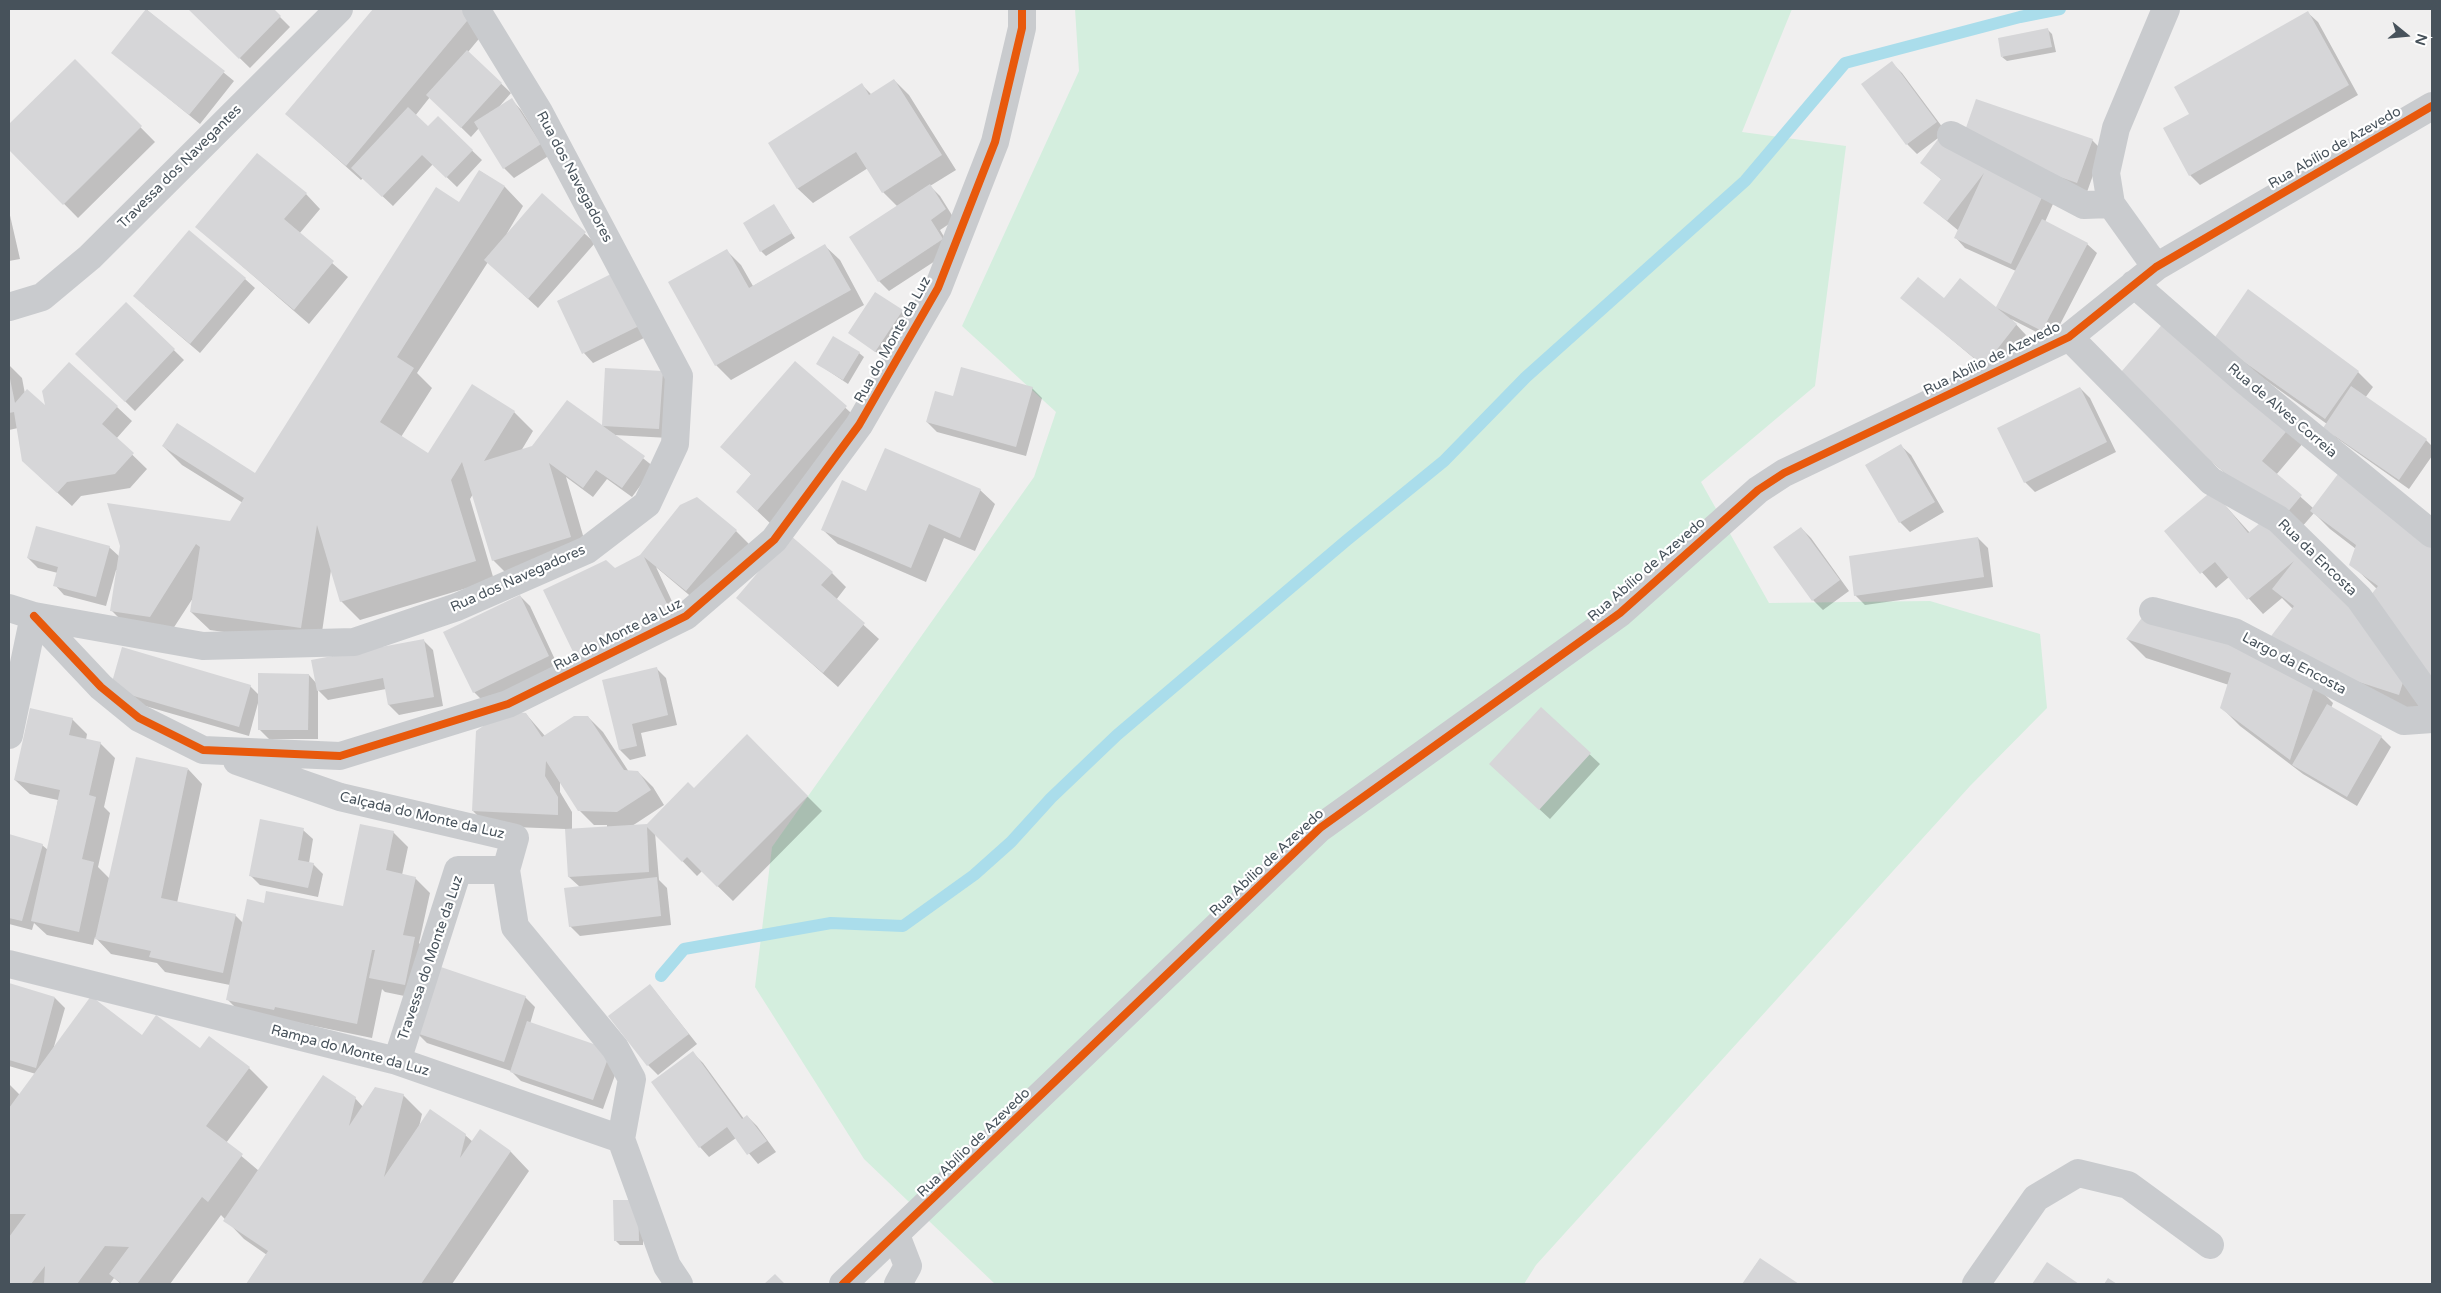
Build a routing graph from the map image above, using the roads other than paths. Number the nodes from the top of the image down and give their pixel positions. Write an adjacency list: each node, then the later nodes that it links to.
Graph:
1 (339, 9): 10 (street, Travessa dos Navegantes)
2 (476, 9): 14 (street, Rua dos Navegadores)
3 (1022, 9): 18 (street, Rua do Monte da Luz)
4 (2166, 9): 7 (street)
5 (2432, 106): 8 (street, Rua Abílio de Azevedo)
6 (1951, 135): 7 (street)
7 (2111, 204): 8 (street)
8 (2156, 267): 9 (street, Rua Abílio de Azevedo)
9 (2134, 284): 11 (street, Rua Abílio de Azevedo); 12 (street, Rua de Alves Correia)
10 (9, 307)
11 (2069, 336): 15 (street, Rua da Encosta); 23 (street, Rua Abílio de Azevedo)
12 (2432, 534)
13 (2153, 611): 16 (street, Largo da Encosta)
14 (21, 612): 17 (street); 18 (street, Rua do Monte da Luz)
15 (2432, 701)
16 (2432, 719)
17 (9, 735)
18 (203, 750): 19 (street, Calçada do Monte da Luz)
19 (506, 870): 21 (street, Travessa do Monte da Luz); 22 (street, Calçada do Monte da Luz)
20 (9, 964): 21 (street, Rampa do Monte da Luz)
21 (397, 1061): 22 (street, Rampa do Monte da Luz)
22 (620, 1139): 25 (street)
23 (896, 1235): 26 (street, Rua Abílio de Azevedo); 27 (street)
24 (2210, 1245): 28 (street)
25 (679, 1284)
26 (843, 1284)
27 (898, 1284)
28 (1976, 1284)

